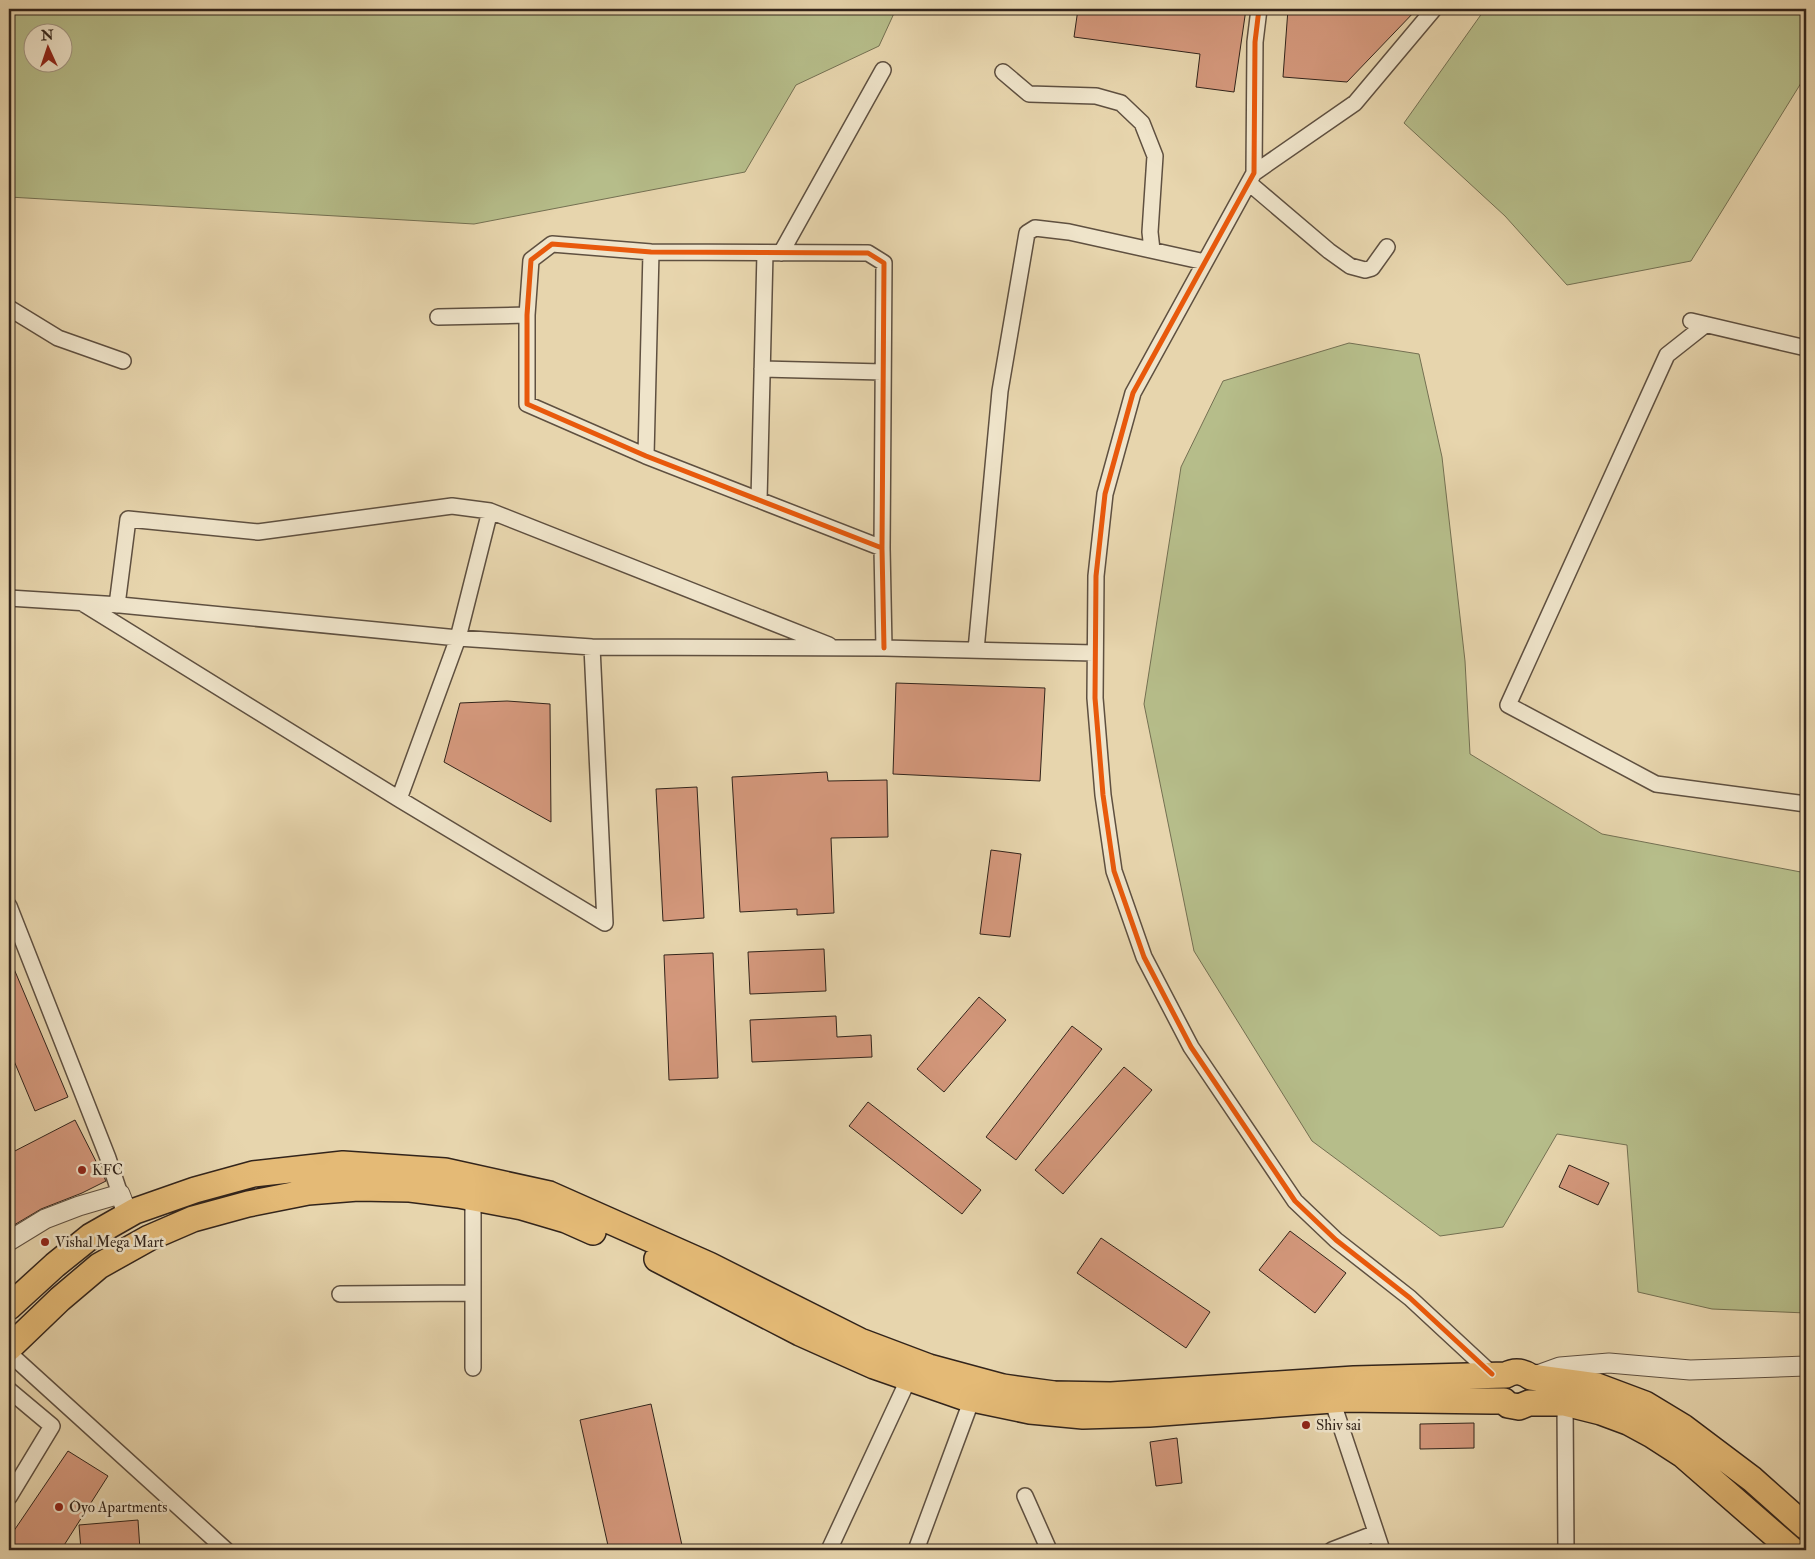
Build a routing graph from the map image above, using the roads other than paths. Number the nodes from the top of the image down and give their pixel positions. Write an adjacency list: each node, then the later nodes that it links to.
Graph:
1 (1259, 9): 5 (street)
2 (1434, 9): 5 (street)
3 (883, 70): 10 (street)
4 (1003, 72): 7 (street)
5 (1251, 178): 6 (street); 11 (street)
6 (1388, 247)
7 (1152, 250): 11 (street); 30 (street)
8 (651, 252): 9 (street); 13 (street); 19 (street)
9 (765, 253): 10 (street); 17 (street)
10 (782, 253): 18 (street)
11 (1205, 262): 31 (street)
12 (9, 308): 16 (street)
13 (527, 315): 14 (street); 19 (street)
14 (438, 317)
15 (1806, 348): 33 (street)
16 (123, 361)
17 (762, 369): 18 (street); 20 (street)
18 (883, 372): 22 (street)
19 (646, 456): 20 (street)
20 (758, 500): 22 (street)
21 (490, 511): 25 (street); 26 (street); 28 (street)
22 (882, 548): 29 (street)
23 (9, 598): 24 (street)
24 (83, 603): 25 (street); 32 (street)
25 (117, 605): 26 (street)
26 (458, 638): 27 (street); 32 (street)
27 (592, 647): 28 (street); 32 (street)
28 (838, 648): 29 (street)
29 (884, 648): 30 (street)
30 (976, 650): 31 (street)
31 (1095, 653): 45 (street)
32 (399, 799)
33 (1806, 804)
34 (9, 906): 36 (street)
35 (474, 1198): 38 (street); 41 (highway); 47 (highway)
36 (124, 1204): 37 (street); 40 (highway); 45 (highway)
37 (9, 1241)
38 (473, 1292): 39 (street); 44 (street)
39 (340, 1294)
40 (9, 1307)
41 (9, 1348)
42 (9, 1352): 58 (street)
43 (1806, 1366): 46 (street)
44 (473, 1368)
45 (1499, 1375): 46 (highway); 51 (highway)
46 (1531, 1377): 52 (highway); 56 (highway)
47 (909, 1378): 49 (highway); 59 (street)
48 (9, 1390): 55 (street)
49 (972, 1398): 50 (highway); 60 (street)
50 (1332, 1400): 51 (highway); 57 (street)
51 (1504, 1402): 52 (highway)
52 (1529, 1403): 53 (highway)
53 (1565, 1403): 64 (street); 65 (highway)
54 (1025, 1496): 61 (street)
55 (9, 1497)
56 (1806, 1527)
57 (1376, 1533): 62 (street); 63 (street)
58 (226, 1550)
59 (830, 1550)
60 (916, 1550)
61 (1049, 1550)
62 (1332, 1550)
63 (1382, 1550)
64 (1566, 1550)
65 (1792, 1550)

